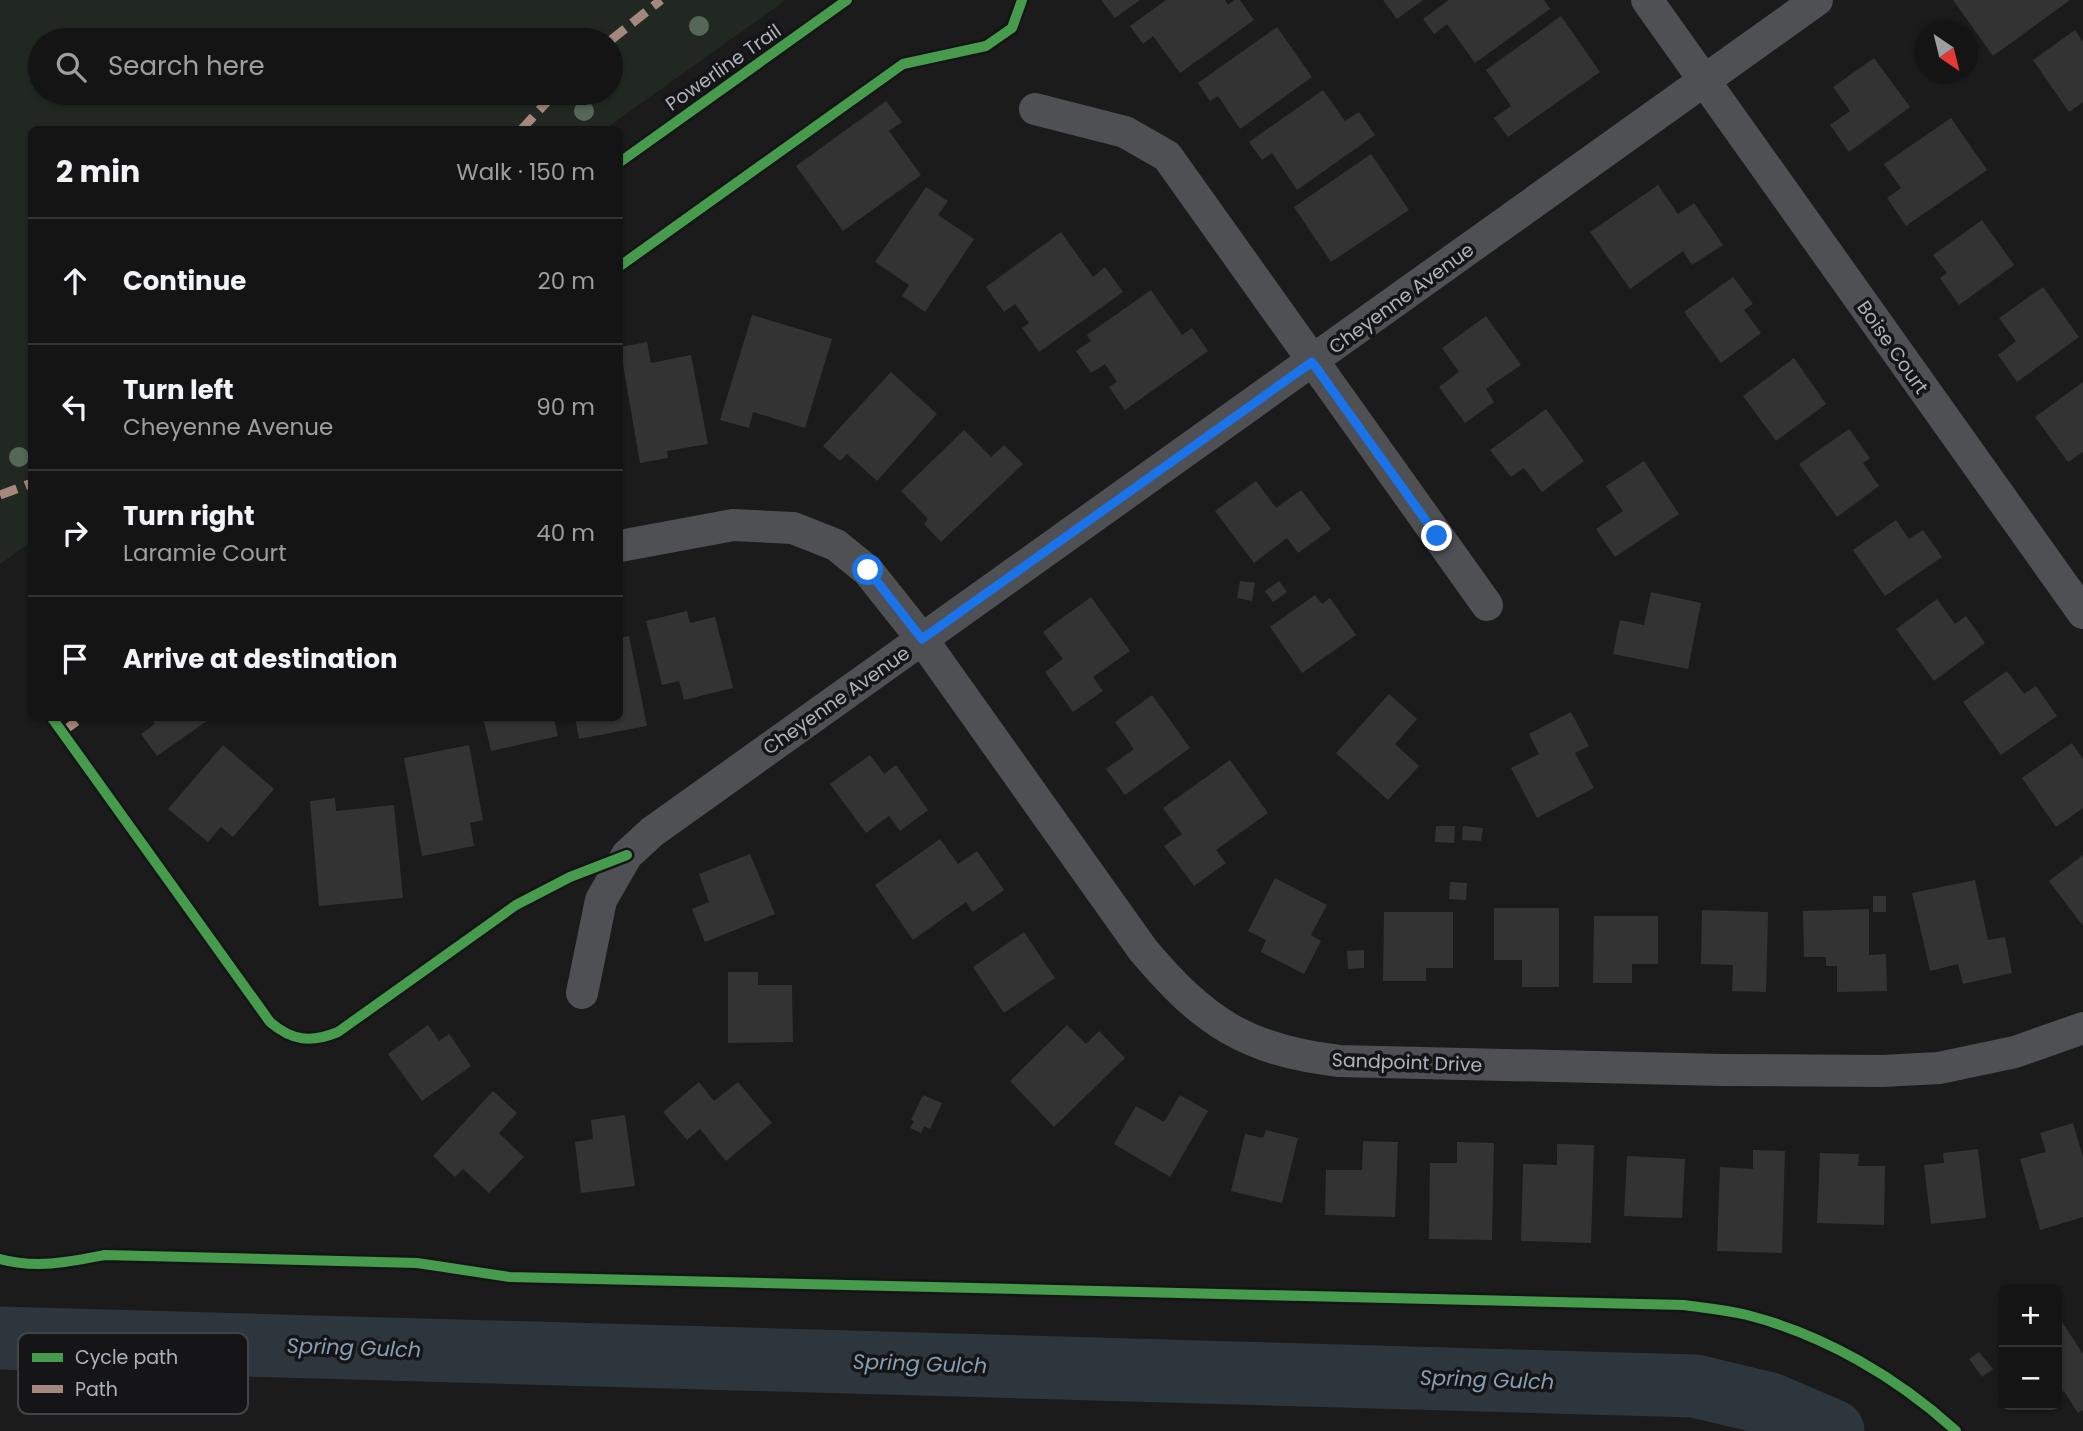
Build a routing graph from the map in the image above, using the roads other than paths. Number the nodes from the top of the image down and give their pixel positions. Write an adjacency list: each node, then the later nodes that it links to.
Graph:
1 (1647, 0): 3 (street, Boise Court)
2 (1817, 0): 3 (street, Cheyenne Avenue)
3 (1704, 81): 5 (street, Cheyenne Avenue); 8 (street, Boise Court)
4 (1035, 109): 5 (street)
5 (1312, 362): 7 (street); 9 (street, Cheyenne Avenue)
6 (623, 545): 9 (street, Sandpoint Drive)
7 (1487, 605)
8 (2083, 613)
9 (922, 639): 10 (street, Cheyenne Avenue); 11 (street, Sandpoint Drive)
10 (582, 993)
11 (2083, 1028)

